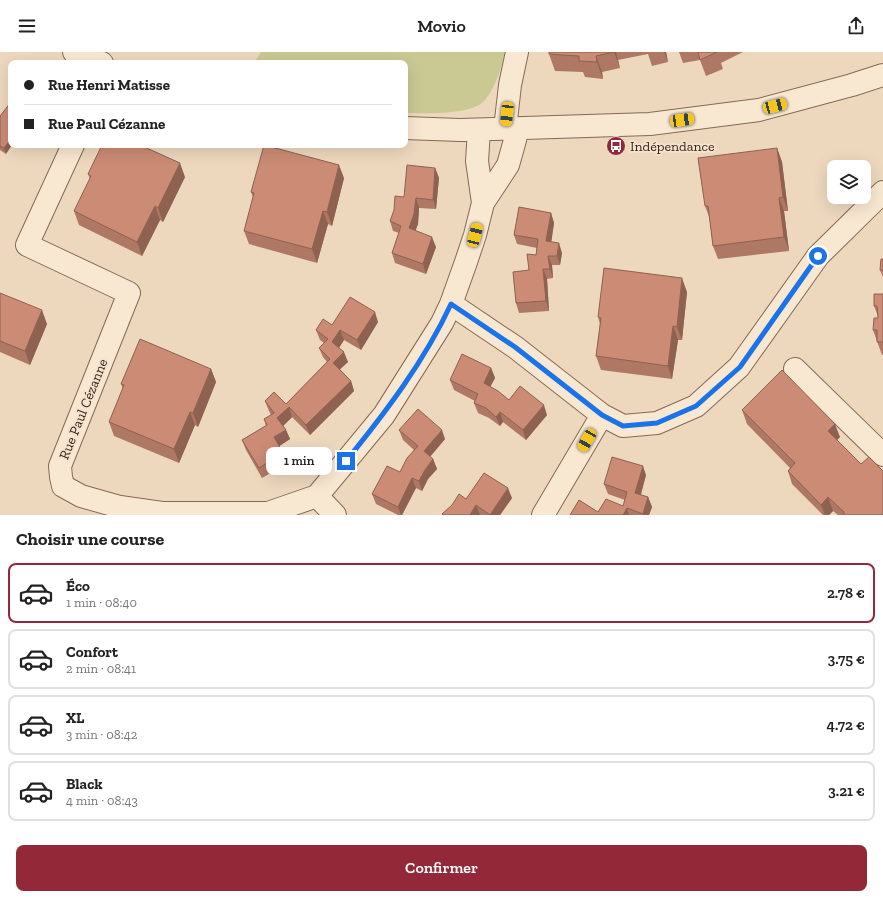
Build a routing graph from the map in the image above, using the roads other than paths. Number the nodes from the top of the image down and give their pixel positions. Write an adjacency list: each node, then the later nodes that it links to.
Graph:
1 (74, 52): 3 (street)
2 (517, 52): 6 (street)
3 (94, 60)
4 (883, 75): 6 (street)
5 (408, 128): 7 (street)
6 (511, 129): 7 (street); 10 (street)
7 (479, 130): 10 (street)
8 (72, 148): 15 (street, Rue Paul Cézanne)
9 (883, 192): 13 (street)
10 (483, 203): 11 (street)
11 (451, 304): 13 (street); 15 (street)
12 (795, 369): 14 (street)
13 (602, 415): 17 (street)
14 (883, 455)
15 (317, 496): 16 (street)
16 (335, 515)
17 (543, 515)

